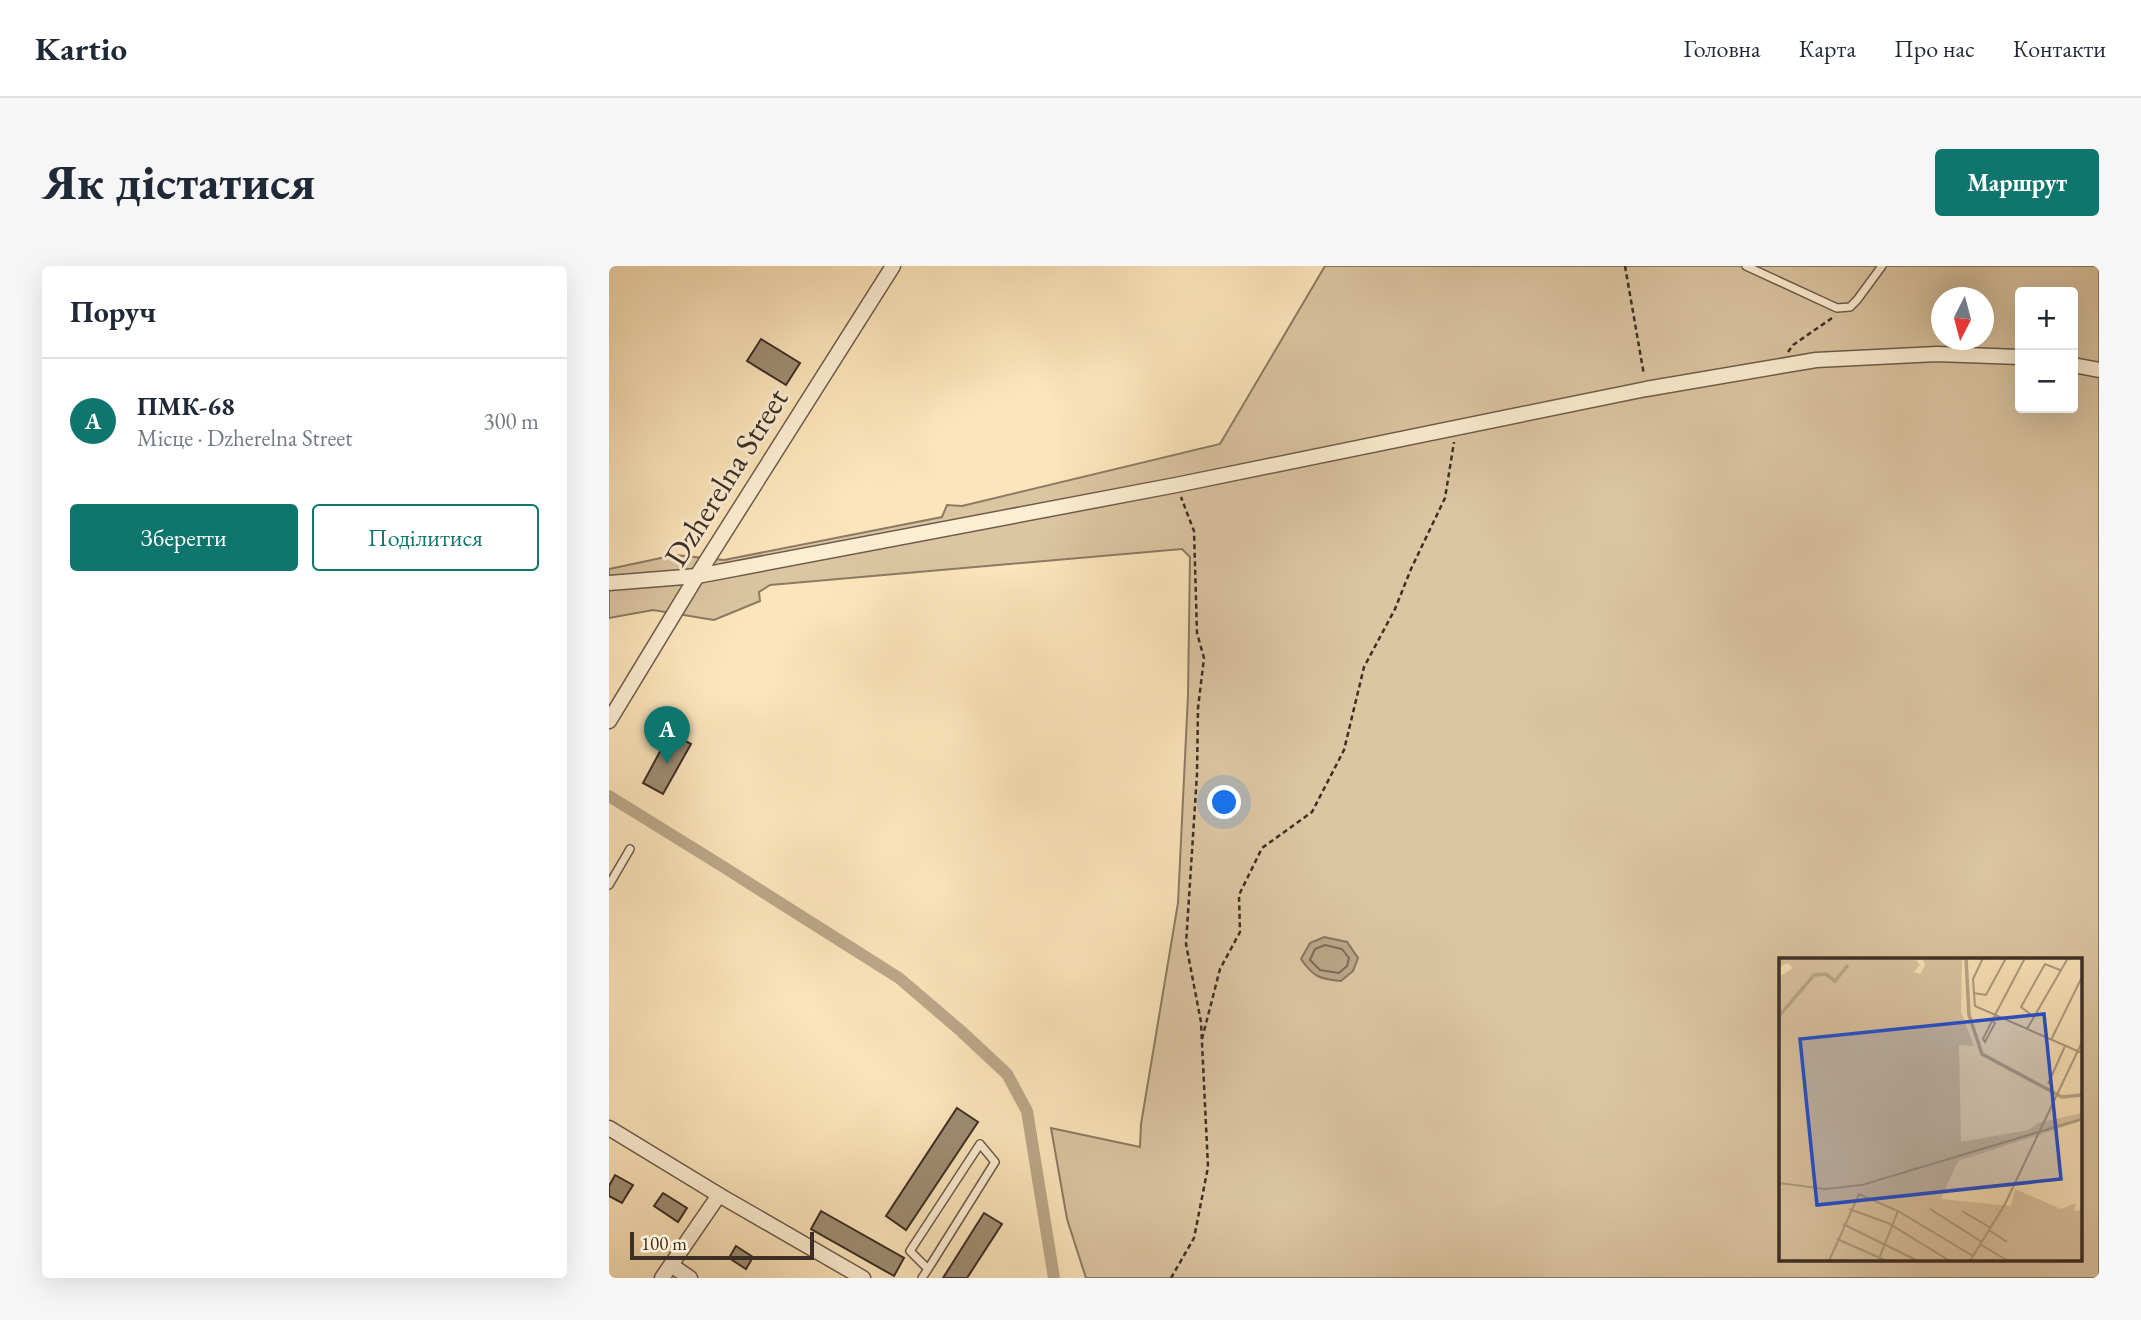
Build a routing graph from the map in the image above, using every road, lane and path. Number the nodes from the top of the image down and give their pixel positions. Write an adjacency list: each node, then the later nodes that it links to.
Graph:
1 (893, 266): 13 (street, Dzherelna Street)
2 (1625, 266): 10 (path)
3 (1746, 266): 5 (lane)
4 (1882, 266): 5 (lane)
5 (1850, 307): 7 (path)
6 (2015, 357): 7 (street)
7 (1779, 366): 10 (street)
8 (2078, 366): 9 (street)
9 (2099, 370)
10 (1646, 389): 11 (street)
11 (1456, 428): 12 (street); 18 (path)
12 (1176, 485): 13 (street); 18 (path)
13 (697, 576): 14 (street); 15 (street, Dzherelna Street)
14 (609, 583)
15 (609, 720)
16 (630, 849): 17 (lane)
17 (609, 885)
18 (1202, 1043): 27 (path)
19 (609, 1128): 20 (street)
20 (719, 1195): 21 (street); 25 (street)
21 (671, 1265): 23 (street); 24 (street)
22 (928, 1269): 22 (lane); 26 (lane)
23 (662, 1278)
24 (690, 1278)
25 (863, 1278)
26 (922, 1278)
27 (1171, 1278)

